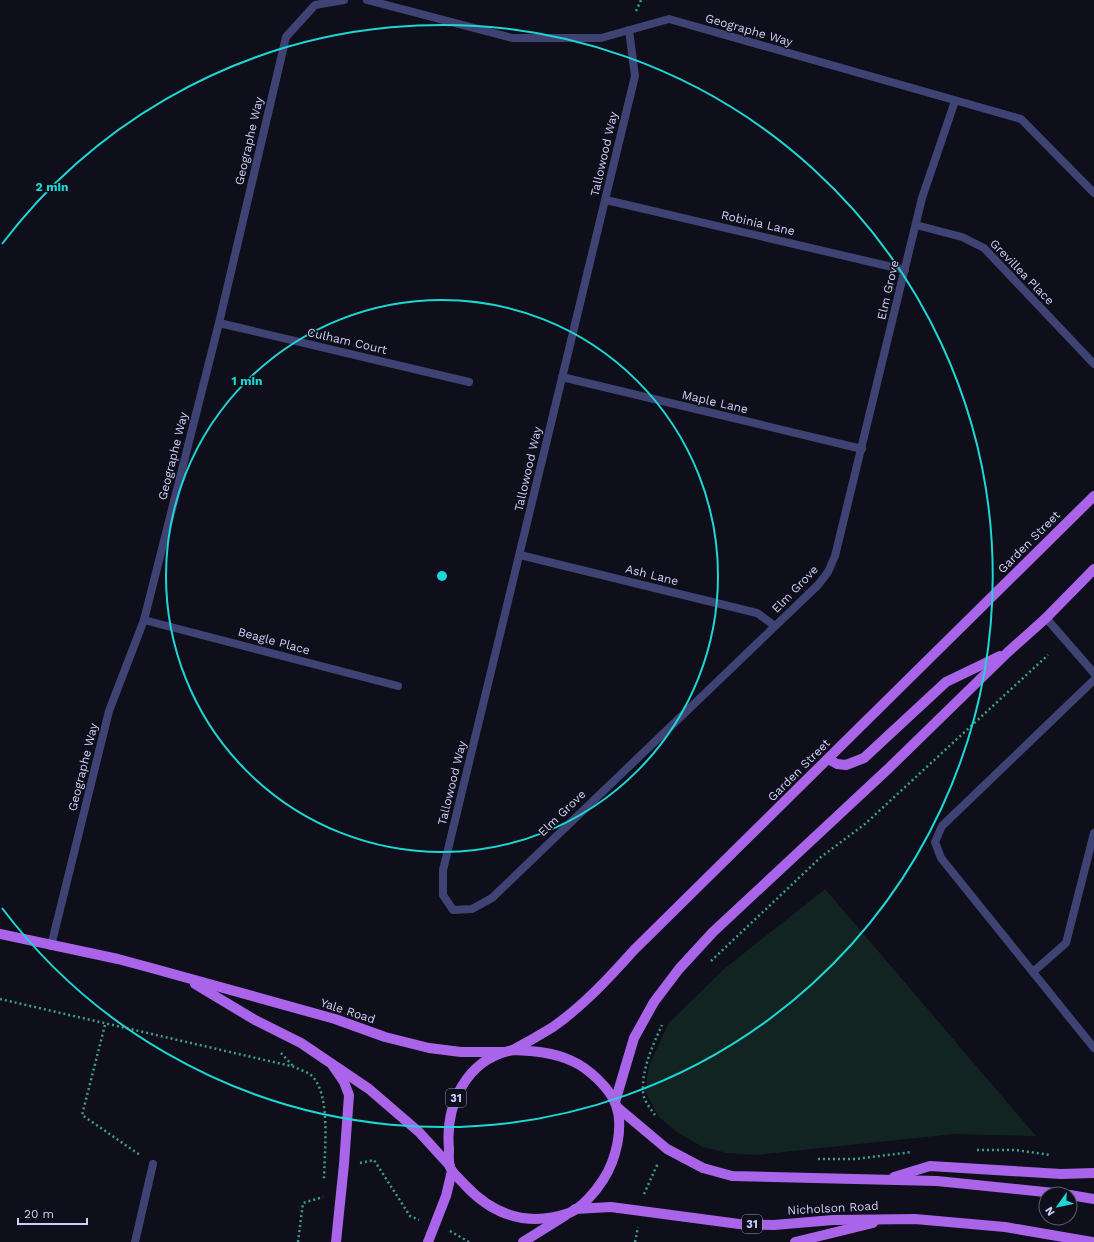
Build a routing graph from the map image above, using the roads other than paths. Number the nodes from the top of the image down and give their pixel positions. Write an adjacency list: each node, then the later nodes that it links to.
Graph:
1 (344, 0): 9 (street, Geographe Way)
2 (367, 0): 3 (street, Geographe Way)
3 (629, 30): 4 (street, Geographe Way); 6 (street, Tallowood Way)
4 (955, 101): 5 (street, Geographe Way); 7 (street, Elm Grove)
5 (1094, 193)
6 (606, 200): 8 (street, Robinia Lane); 11 (street, Tallowood Way)
7 (916, 226): 8 (street, Elm Grove); 10 (street, Grevillea Place)
8 (905, 270): 13 (street, Elm Grove)
9 (219, 323): 12 (street, Culham Court); 18 (street, Geographe Way)
10 (1094, 364)
11 (562, 377): 13 (street, Maple Lane); 15 (street, Tallowood Way)
12 (469, 382)
13 (862, 449): 19 (street, Elm Grove)
14 (1094, 496): 24 (main road, Garden Street)
15 (520, 555): 19 (street, Ash Lane); 26 (street, Tallowood Way)
16 (1094, 569): 17 (main road)
17 (1046, 618): 20 (main road); 21 (street)
18 (144, 620): 23 (street, Beagle Place); 28 (street, Geographe Way)
19 (775, 626): 26 (street, Elm Grove)
20 (1008, 652): 24 (main road); 34 (main road)
21 (1094, 673)
22 (1094, 680): 29 (street)
23 (398, 686)
24 (828, 759): 32 (main road, Garden Street)
25 (1094, 833): 29 (street)
26 (452, 910)
27 (0, 934): 28 (main road, Yale Road)
28 (51, 946): 30 (main road, Yale Road)
29 (1033, 972): 31 (street)
30 (184, 978): 32 (main road, Yale Road); 33 (main road, Yale Road)
31 (1094, 1048)
32 (509, 1051): 34 (main road, Yale Road); 36 (main road, 31)
33 (328, 1060): 36 (main road, Yale Road); 45 (main road)
34 (616, 1105): 38 (main road); 42 (main road, 31)
35 (153, 1164): 44 (street)
36 (451, 1168): 42 (main road, 31); 46 (main road, 31)
37 (1094, 1173): 38 (main road)
38 (886, 1180): 39 (main road)
39 (1038, 1191)
40 (1078, 1196): 41 (main road)
41 (1094, 1199)
42 (572, 1211): 43 (main road, Nicholson Road / 31); 47 (main road, Nicholson Road / 31)
43 (895, 1218): 48 (main road, 31); 49 (main road, Nicholson Road / 31)
44 (135, 1242)
45 (336, 1242)
46 (428, 1242)
47 (523, 1242)
48 (796, 1242)
49 (1092, 1242)

